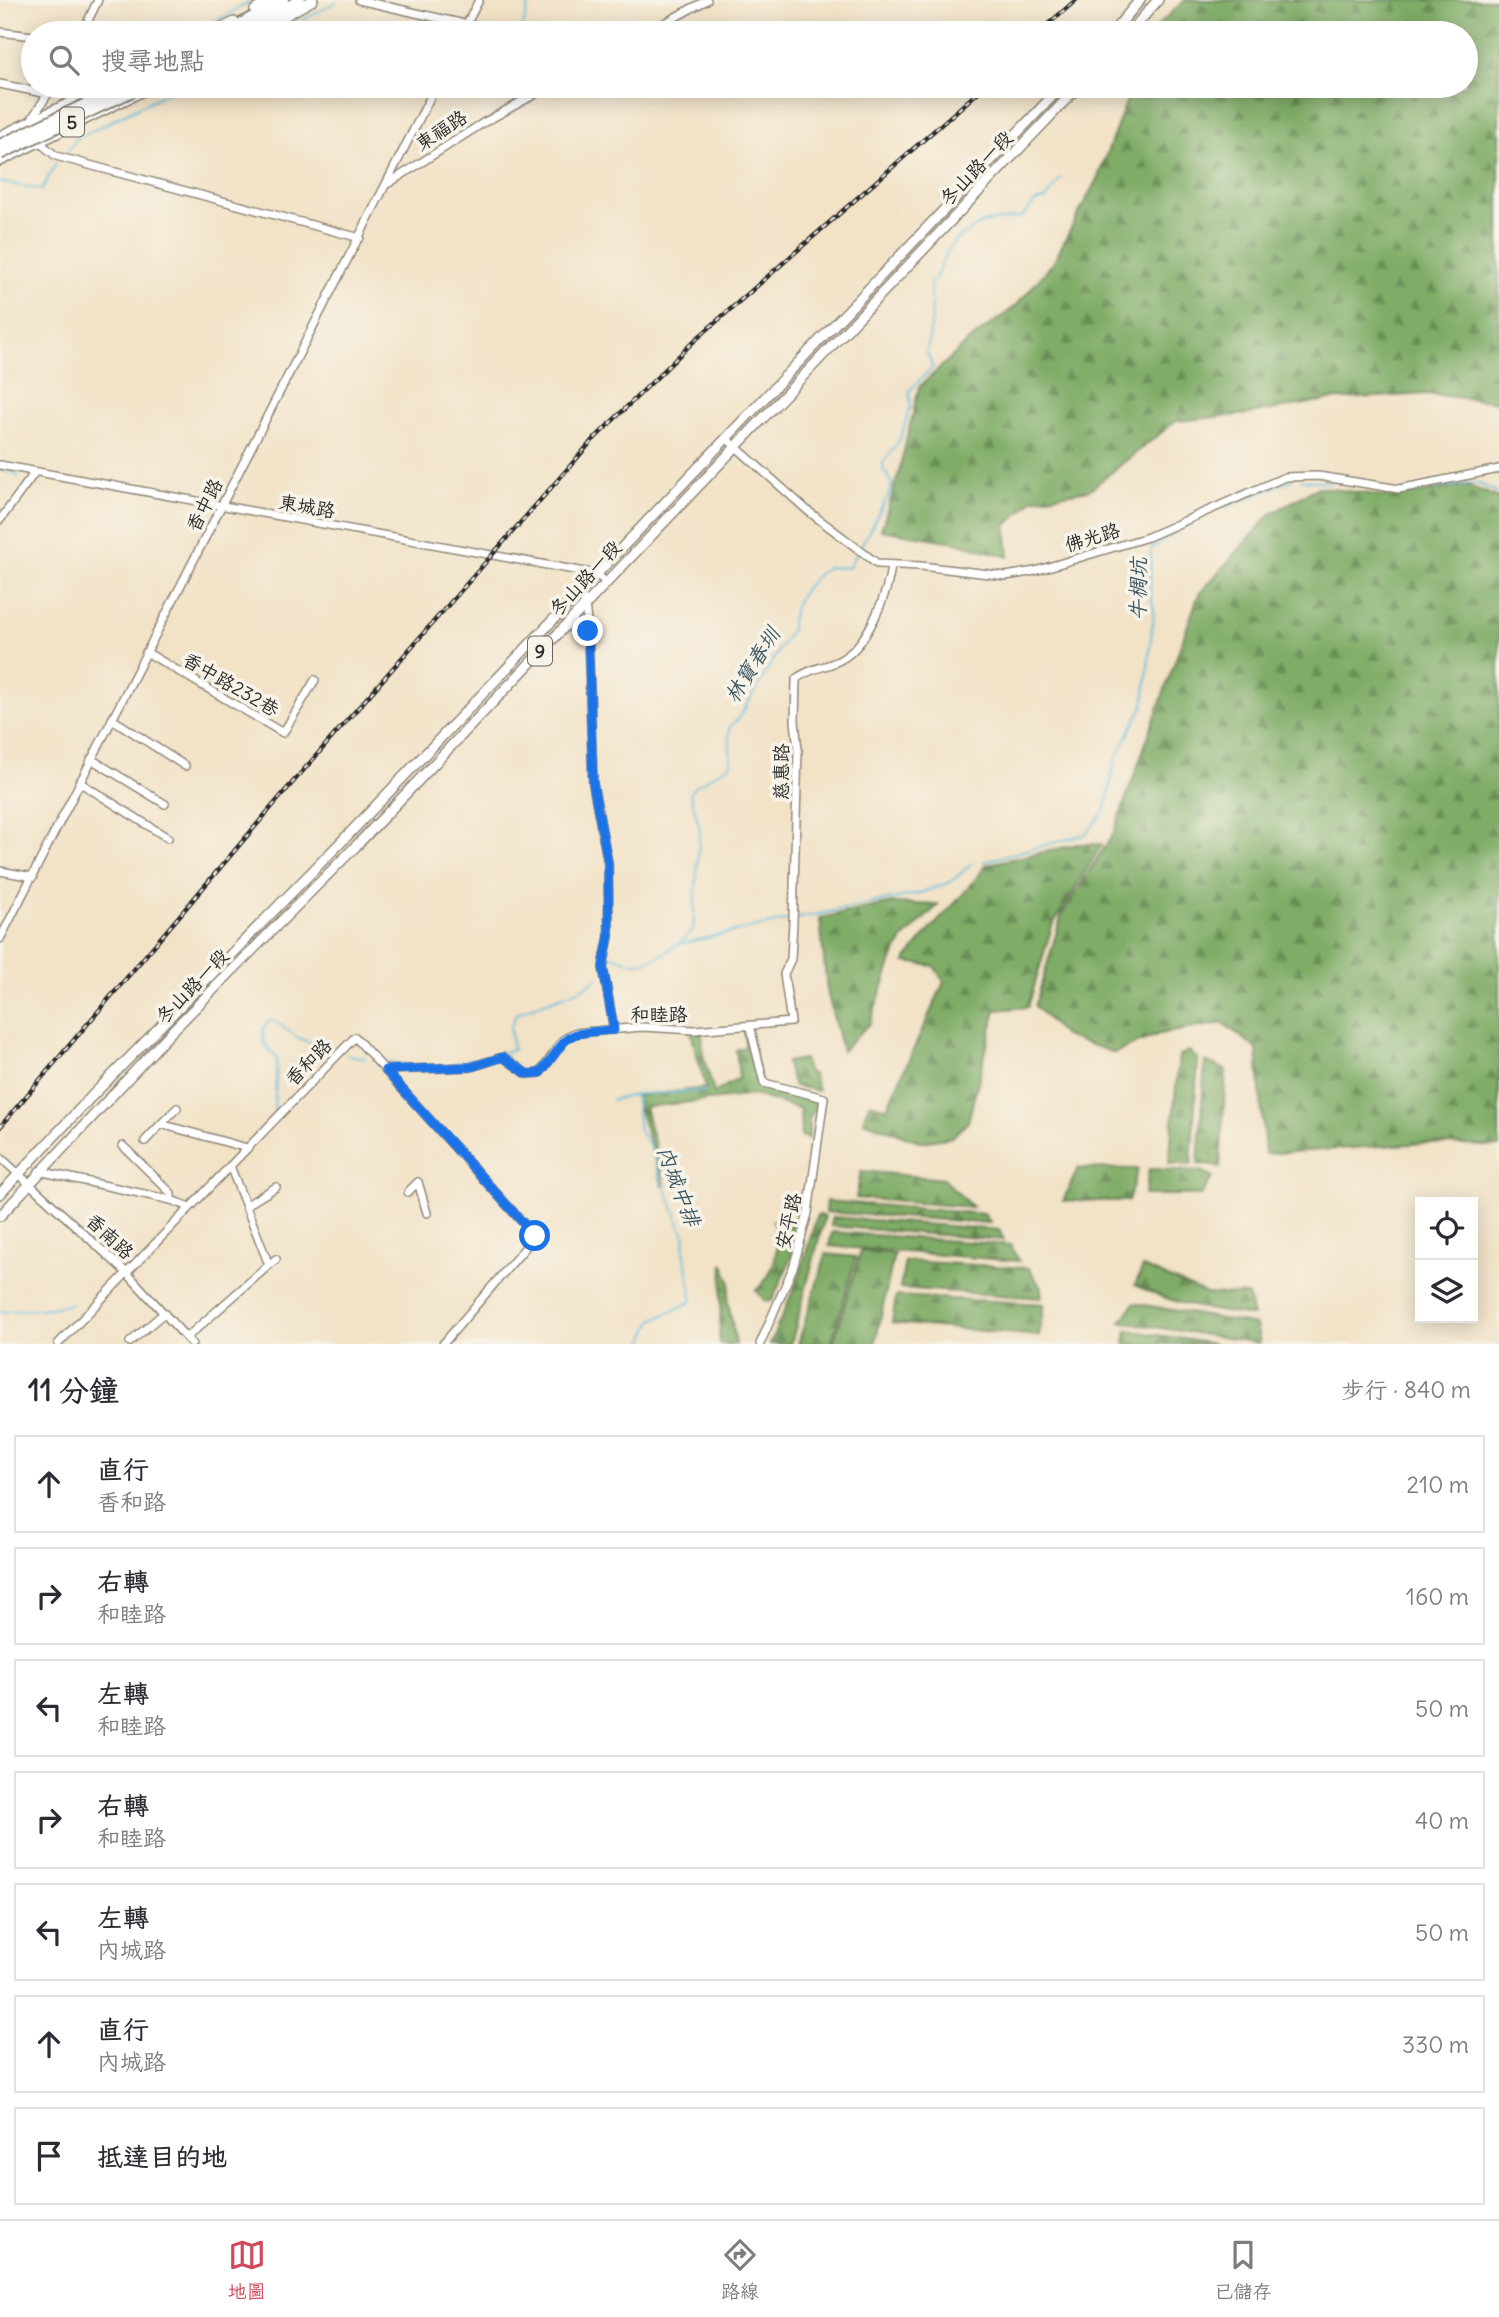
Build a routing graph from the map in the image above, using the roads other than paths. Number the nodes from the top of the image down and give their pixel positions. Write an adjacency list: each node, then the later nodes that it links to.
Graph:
1 (272, 0): 12 (main road)
2 (283, 0): 13 (highway)
3 (300, 0): 14 (highway)
4 (313, 0): 15 (main road)
5 (359, 0): 16 (street)
6 (479, 0): 17 (street)
7 (707, 0): 18 (street)
8 (1140, 0): 19 (main road)
9 (1158, 0): 20 (main road)
10 (95, 1): 11 (street)
11 (87, 21)
12 (234, 21)
13 (246, 21)
14 (263, 21)
15 (275, 21)
16 (432, 21)
17 (468, 21)
18 (668, 21)
19 (1122, 21)
20 (1140, 21)
21 (0, 32): 22 (street)
22 (21, 35)
23 (0, 84): 24 (street)
24 (21, 88)
25 (45, 98): 38 (street)
26 (80, 98): 38 (main road)
27 (99, 98): 41 (highway, 5, bridge)
28 (105, 98): 37 (main road)
29 (117, 98): 42 (highway, 5, bridge)
30 (129, 98): 37 (main road)
31 (430, 98): 44 (street, 香中路)
32 (527, 98): 44 (street, 東福路)
33 (1050, 98): 35 (main road, 冬山路一段 / 9)
34 (1068, 98): 36 (main road, 冬山路一段 / 9)
35 (1047, 101): 36 (main road); 46 (main road, 冬山路一段 / 9)
36 (1056, 110): 47 (main road, 冬山路一段 / 9)
37 (100, 113): 40 (main road)
38 (29, 123): 39 (main road); 42 (street)
39 (0, 136)
40 (39, 142): 43 (main road); 45 (street)
41 (0, 145)
42 (0, 153)
43 (0, 161)
44 (388, 183): 45 (street, 香中路)
45 (360, 238): 51 (street, 香中路)
46 (726, 438): 47 (street, 佛光路); 54 (main road, 冬山路一段 / 9)
47 (733, 447): 53 (street, 佛光路); 55 (main road, 冬山路一段 / 9)
48 (0, 465): 50 (street, 東城路)
49 (1499, 469): 53 (street, 佛光路)
50 (35, 472): 51 (street, 東城路); 52 (street)
51 (221, 508): 54 (street, 東城路); 58 (street, 香中路)
52 (0, 520)
53 (891, 566): 73 (street, 慈惠路)
54 (596, 574): 55 (street, 東城路); 56 (main road, 冬山路一段 / 9)
55 (606, 582): 57 (main road, 冬山路一段 / 9)
56 (578, 592): 57 (street); 65 (main road, 冬山路一段 / 9)
57 (585, 603): 67 (main road, 冬山路一段 / 9); 75 (street)
58 (146, 652): 59 (street, 香中路232巷); 60 (street, 香中路)
59 (315, 680)
60 (112, 719): 61 (street, 香中路); 62 (street)
61 (91, 759): 63 (street, 香中路); 64 (street)
62 (185, 766)
63 (79, 782): 66 (street); 69 (street, 香中路)
64 (165, 804)
65 (348, 835): 67 (main road); 70 (main road, 冬山路一段 / 9)
66 (169, 838)
67 (357, 845): 72 (main road, 冬山路一段 / 9)
68 (0, 871): 69 (street)
69 (33, 877): 71 (street, 香中路)
70 (251, 933): 72 (main road); 85 (main road, 冬山路一段 / 9)
71 (0, 939)
72 (259, 942): 84 (main road, 冬山路一段 / 9)
73 (791, 1022): 74 (street, 和睦路)
74 (750, 1027): 75 (street, 和睦路); 104 (street, 安平路)
75 (614, 1030): 76 (street, 和睦路)
76 (385, 1070): 81 (street, 香和路); 103 (street, 香和路)
77 (177, 1108): 78 (street)
78 (161, 1124): 79 (street); 81 (street)
79 (145, 1141)
80 (124, 1146): 90 (street)
81 (247, 1148): 83 (street, 香和路)
82 (0, 1157): 85 (street, 香南路)
83 (230, 1166): 91 (street); 92 (street, 香和路)
84 (39, 1171): 86 (main road, 冬山路一段 / 9); 90 (street)
85 (19, 1172): 86 (street, 香南路); 89 (main road, 冬山路一段 / 9)
86 (29, 1182): 94 (main road, 冬山路一段 / 9); 97 (street, 香南路)
87 (276, 1187): 91 (street)
88 (408, 1192): 93 (street)
89 (0, 1194)
90 (170, 1200): 92 (street)
91 (247, 1205): 96 (street)
92 (190, 1208): 97 (street, 香和路)
93 (427, 1213)
94 (0, 1216)
95 (276, 1259): 96 (street)
96 (269, 1265): 99 (street)
97 (127, 1273): 98 (street, 香南路); 101 (street, 香和路)
98 (164, 1313): 99 (street, 香南路); 100 (street)
99 (187, 1337): 102 (street, 香南路)
100 (130, 1342)
101 (58, 1344)
102 (192, 1344)
103 (443, 1344)
104 (760, 1344)

